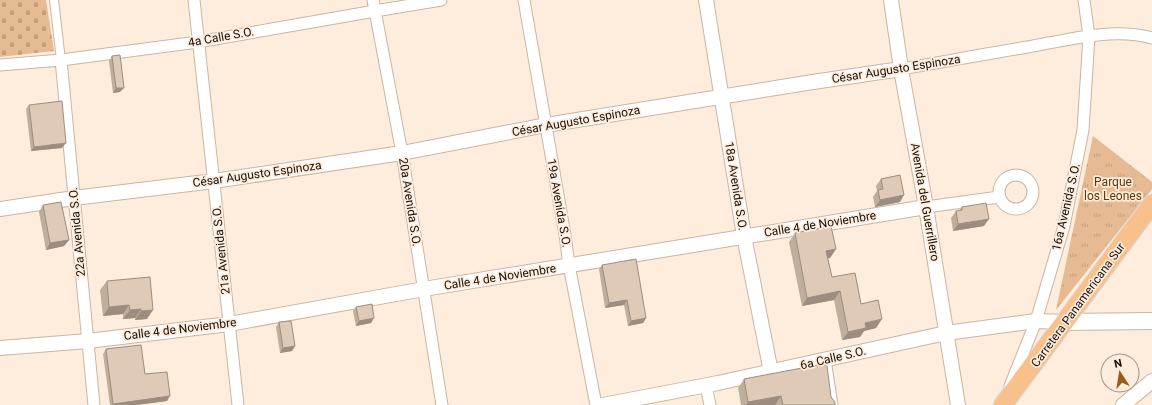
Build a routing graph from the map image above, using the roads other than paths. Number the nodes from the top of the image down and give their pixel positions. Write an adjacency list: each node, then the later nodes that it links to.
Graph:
1 (54, 0): 12 (street)
2 (194, 0): 11 (street, 21a Avenida S.O.)
3 (442, 0): 8 (street, 4a Calle S.O.)
4 (524, 0): 16 (street, 19a Avenida S.O.)
5 (706, 0): 15 (street, 18a Avenida S.O.)
6 (891, 0): 14 (street, Avenida del Guerrillero)
7 (1084, 0): 9 (street, 16a Avenida S.O.)
8 (374, 5): 11 (street, 4a Calle S.O.); 17 (street, 20a Avenida S.O.)
9 (1089, 36): 10 (street, César Augusto Espinoza); 14 (street, César Augusto Espinoza); 28 (street, 16a Avenida S.O.)
10 (1152, 38)
11 (198, 42): 12 (street, 4a Calle S.O.); 18 (street, 21a Avenida S.O.)
12 (61, 60): 13 (street, 4a Calle S.O.); 20 (street, 22a Avenida S.O.)
13 (0, 64)
14 (901, 69): 15 (street, César Augusto Espinoza); 22 (street, Avenida del Guerrillero)
15 (722, 97): 16 (street, César Augusto Espinoza); 24 (street, 18a Avenida S.O.)
16 (546, 125): 17 (street, César Augusto Espinoza); 25 (street, 19a Avenida S.O.)
17 (402, 153): 18 (street, César Augusto Espinoza); 26 (street, 20a Avenida S.O.)
18 (214, 181): 20 (street, César Augusto Espinoza); 30 (street, 21a Avenida S.O.)
19 (999, 197): 22 (street, Calle 4 de Noviembre)
20 (74, 198): 23 (street, César Augusto Espinoza); 32 (street, 22a Avenida S.O.)
21 (1152, 204): 29 (highway, Carretera Panamericana Sur)
22 (926, 206): 24 (street, Calle 4 de Noviembre); 31 (street, Avenida del Guerrillero)
23 (0, 209)
24 (744, 236): 25 (street, Calle 4 de Noviembre); 35 (street, 18a Avenida S.O.)
25 (569, 265): 26 (street, Calle 4 de Noviembre); 41 (street, 19a Avenida S.O.)
26 (424, 289): 30 (street, Calle 4 de Noviembre); 40 (street, 20a Avenida S.O.)
27 (1152, 321): 29 (main road)
28 (1036, 322): 29 (street, 6a Calle S.O.); 31 (street, 6a Calle S.O.); 46 (street, 16a Avenida S.O.)
29 (1065, 322): 46 (highway, Carretera Panamericana Sur)
30 (229, 324): 32 (street, Calle 4 de Noviembre); 39 (street, 21a Avenida S.O.)
31 (946, 333): 34 (street, 6a Calle S.O.); 45 (street, Avenida del Guerrillero)
32 (88, 341): 33 (street, Calle 4 de Noviembre); 38 (street, 22a Avenida S.O.)
33 (0, 348)
34 (825, 359): 35 (street, 6a Calle S.O.); 44 (street)
35 (771, 372): 36 (street, 6a Calle S.O.)
36 (706, 386): 42 (street, 6a Calle S.O.); 43 (street)
37 (1150, 386): 47 (street)
38 (94, 405)
39 (238, 405)
40 (442, 405)
41 (596, 405)
42 (603, 405)
43 (710, 405)
44 (832, 405)
45 (958, 405)
46 (1003, 405)
47 (1124, 405)

